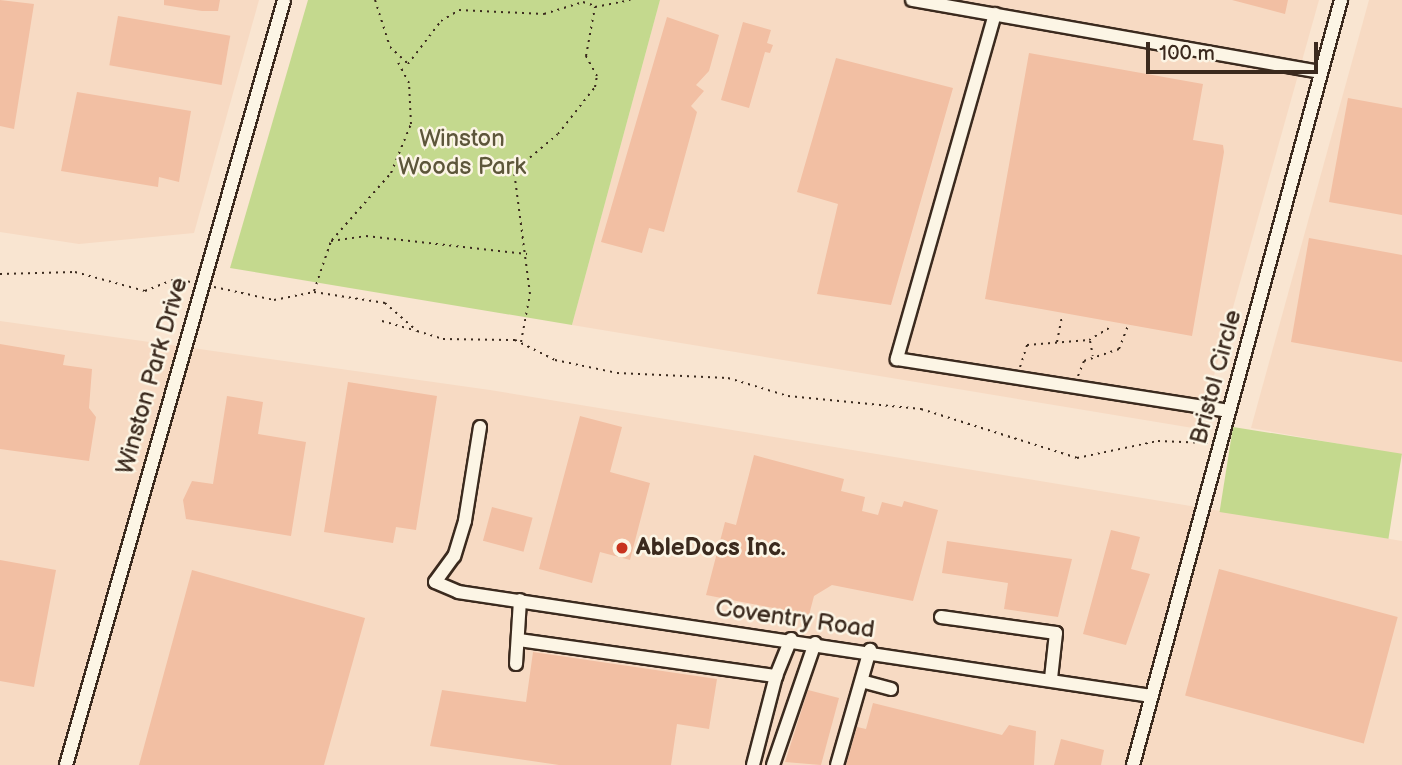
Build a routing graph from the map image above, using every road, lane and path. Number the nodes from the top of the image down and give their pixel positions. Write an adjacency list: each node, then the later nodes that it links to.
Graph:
1 (284, 0): 42 (street, Winston Park Drive)
2 (375, 0): 8 (path)
3 (630, 0): 6 (path)
4 (912, 0): 7 (street)
5 (1342, 0): 9 (street, Bristol Circle)
6 (595, 7): 8 (path); 11 (path)
7 (995, 14): 9 (street); 25 (street)
8 (398, 61): 10 (path)
9 (1321, 72): 27 (street, Bristol Circle)
10 (331, 241): 11 (path); 15 (path)
11 (528, 254): 22 (path)
12 (0, 274): 13 (path)
13 (187, 281)
14 (218, 289): 15 (path)
15 (314, 292): 20 (path)
16 (1062, 316): 23 (path)
17 (382, 321): 20 (path)
18 (1128, 326): 24 (path)
19 (1111, 327): 21 (path)
20 (417, 331): 22 (path)
21 (1089, 340): 23 (path); 24 (path)
22 (521, 343): 29 (path)
23 (1057, 343): 25 (path)
24 (1093, 357): 26 (path)
25 (1018, 379): 27 (street)
26 (1076, 387)
27 (1228, 411): 29 (street, Bristol Circle)
28 (480, 428): 30 (street, Coventry Road)
29 (1220, 446): 41 (street, Bristol Circle)
30 (520, 600): 32 (street, Coventry Road); 33 (street)
31 (941, 617): 38 (street)
32 (791, 639): 34 (street, Coventry Road); 37 (street)
33 (519, 640): 36 (street); 37 (street)
34 (815, 643): 35 (street, Coventry Road); 44 (street)
35 (870, 650): 38 (street, Coventry Road); 39 (street)
36 (516, 664)
37 (776, 676): 43 (street)
38 (1051, 678): 41 (street, Coventry Road)
39 (865, 682): 40 (street); 45 (street)
40 (891, 689)
41 (1151, 696): 46 (street, Bristol Circle)
42 (66, 765)
43 (753, 765)
44 (774, 765)
45 (837, 765)
46 (1133, 765)

